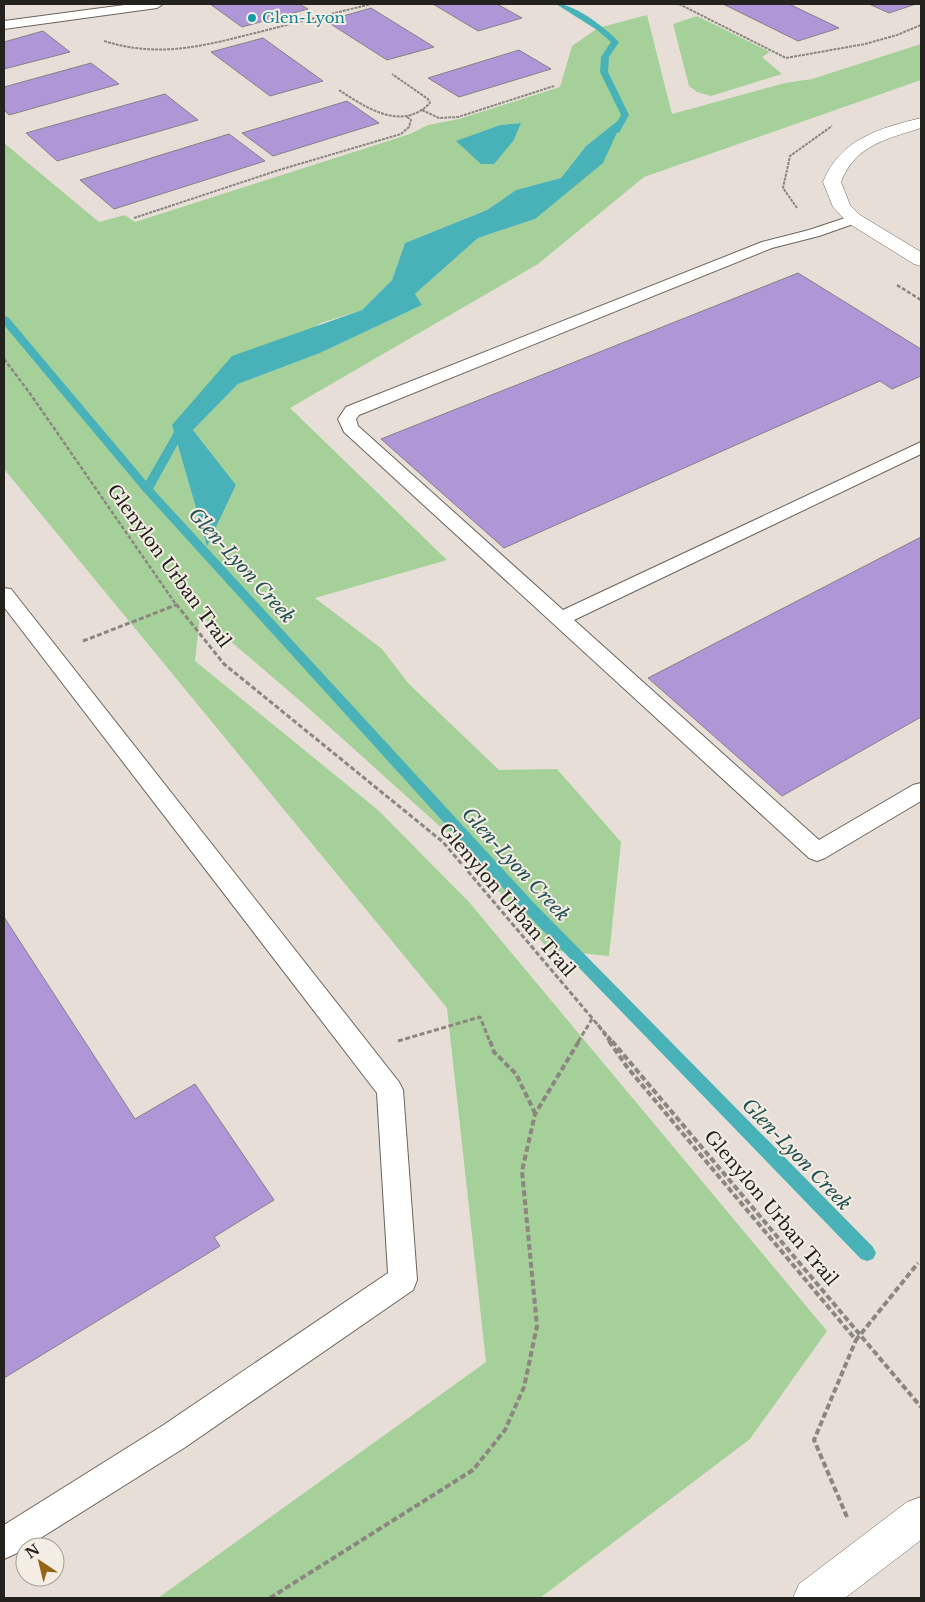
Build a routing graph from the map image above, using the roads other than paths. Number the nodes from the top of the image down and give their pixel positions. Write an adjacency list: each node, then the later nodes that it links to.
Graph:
1 (157, 4): 2 (lane)
2 (4, 25)
3 (921, 123): 4 (street)
4 (854, 219): 5 (street); 8 (lane)
5 (921, 260)
6 (921, 447): 8 (lane)
7 (4, 594): 11 (lane)
8 (560, 619): 9 (lane)
9 (921, 791)
10 (921, 1516): 12 (street)
11 (4, 1543)
12 (813, 1598)

